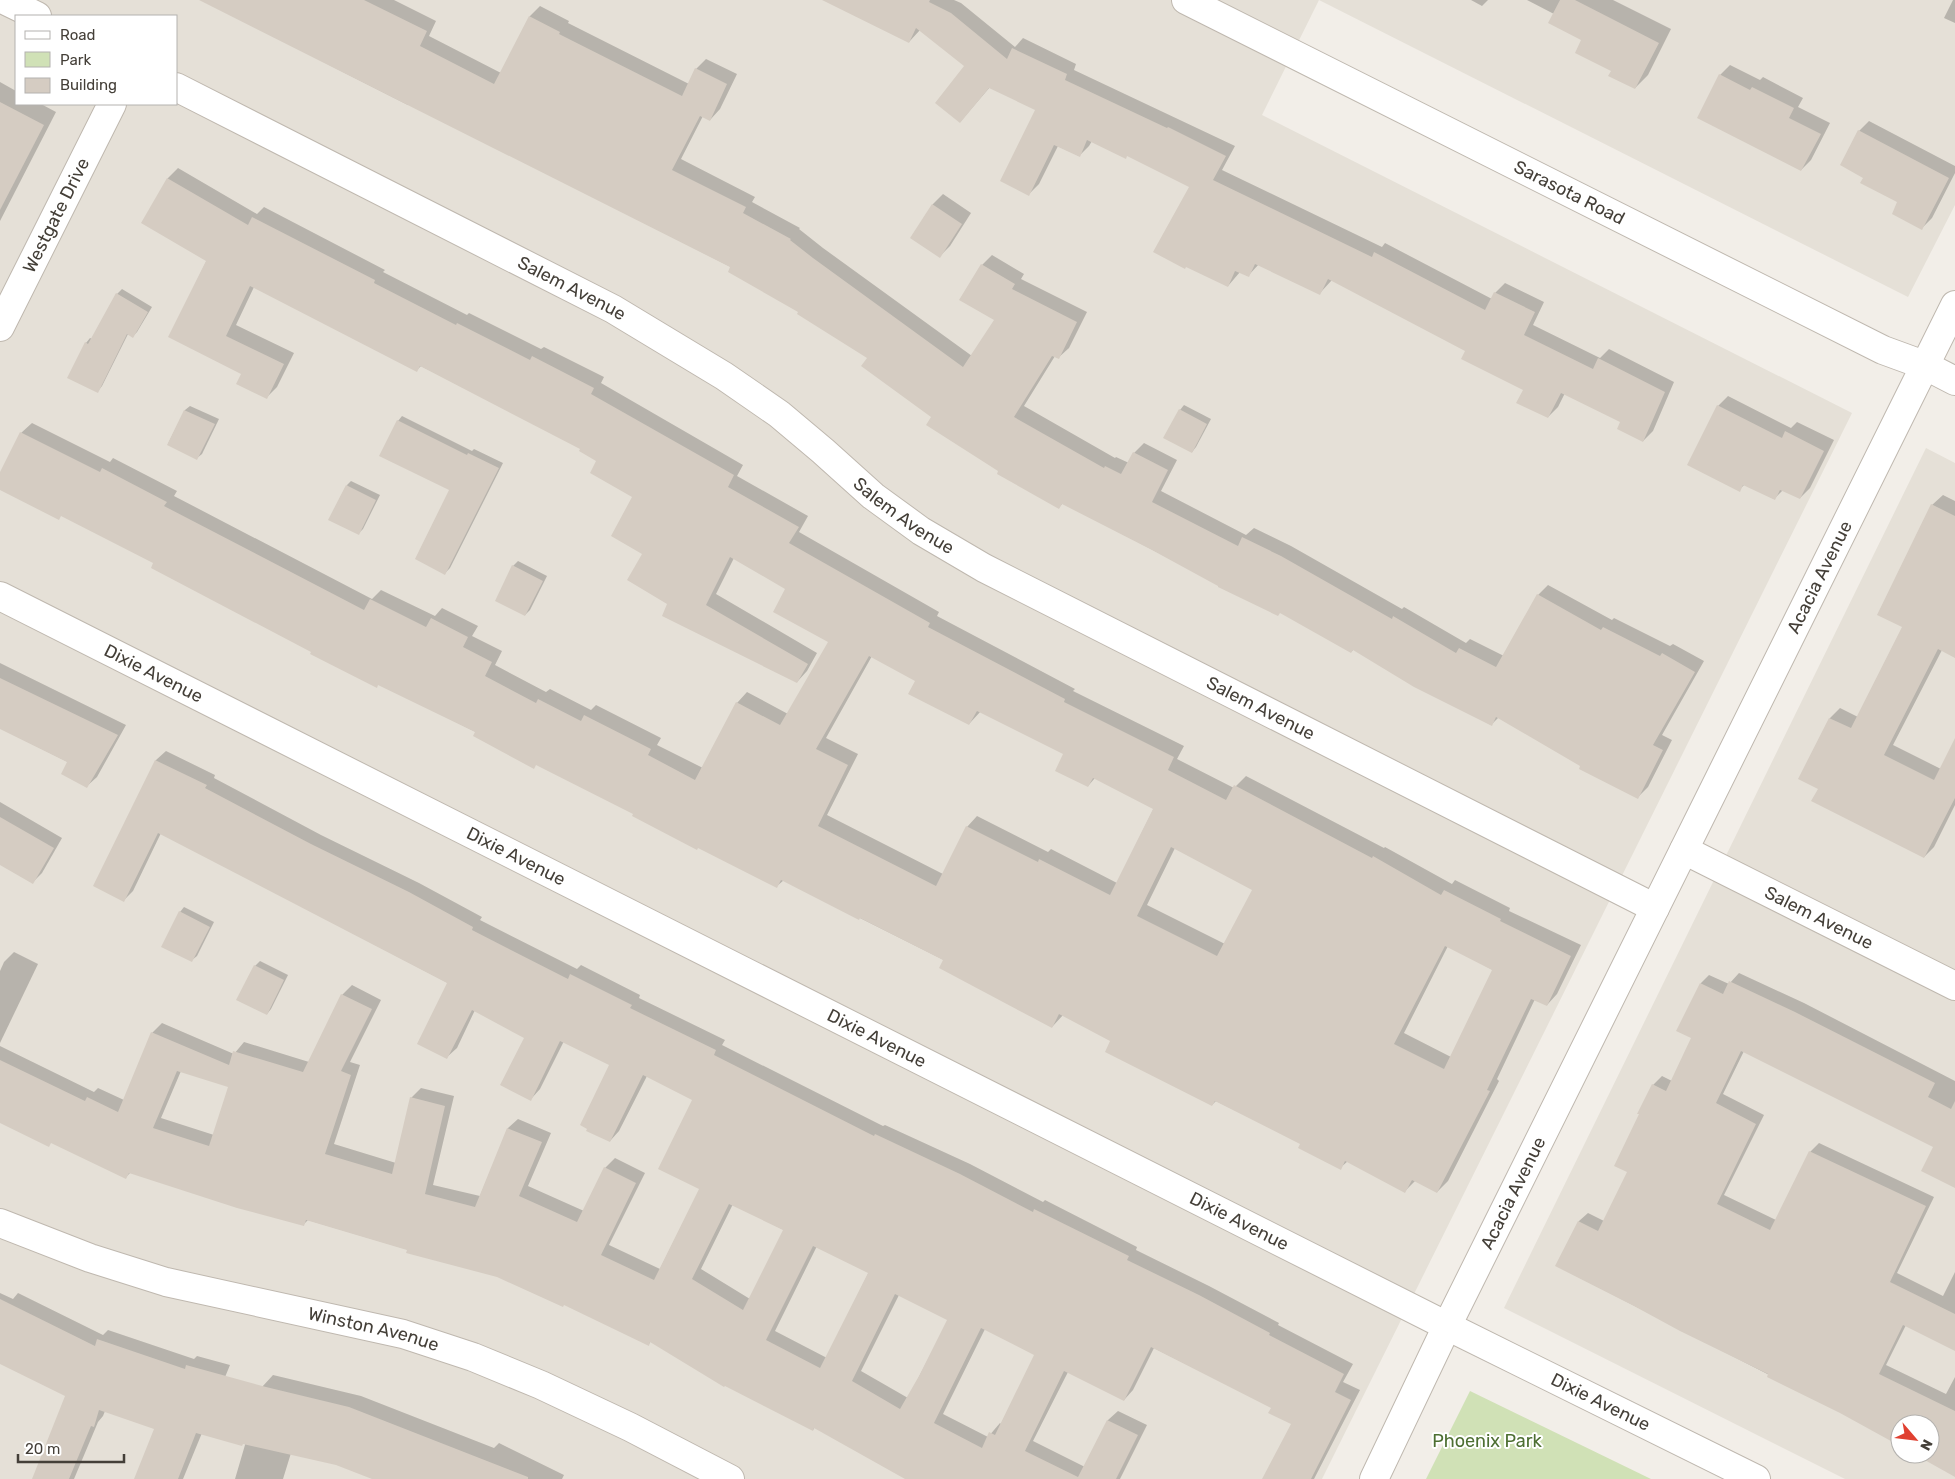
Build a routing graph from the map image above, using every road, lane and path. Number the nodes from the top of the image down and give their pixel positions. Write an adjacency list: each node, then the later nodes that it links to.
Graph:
1 (4, 0): 3 (street)
2 (1186, 0): 8 (street, Sarasota Road)
3 (35, 15)
4 (178, 88): 12 (street, Salem Avenue)
5 (111, 105): 7 (street, Westgate Drive)
6 (1955, 305): 8 (street, Acacia Avenue)
7 (0, 326)
8 (1924, 365): 9 (street, Sarasota Road); 11 (street, Acacia Avenue)
9 (1955, 381)
10 (0, 596): 15 (street, Dixie Avenue)
11 (1684, 850): 12 (street, Acacia Avenue); 13 (street, Salem Avenue)
12 (1655, 908): 15 (street, Acacia Avenue)
13 (1955, 986)
14 (0, 1223): 16 (street, Winston Avenue)
15 (1447, 1326): 17 (street, Acacia Avenue); 18 (street, Dixie Avenue)
16 (730, 1479)
17 (1374, 1479)
18 (1756, 1479)

